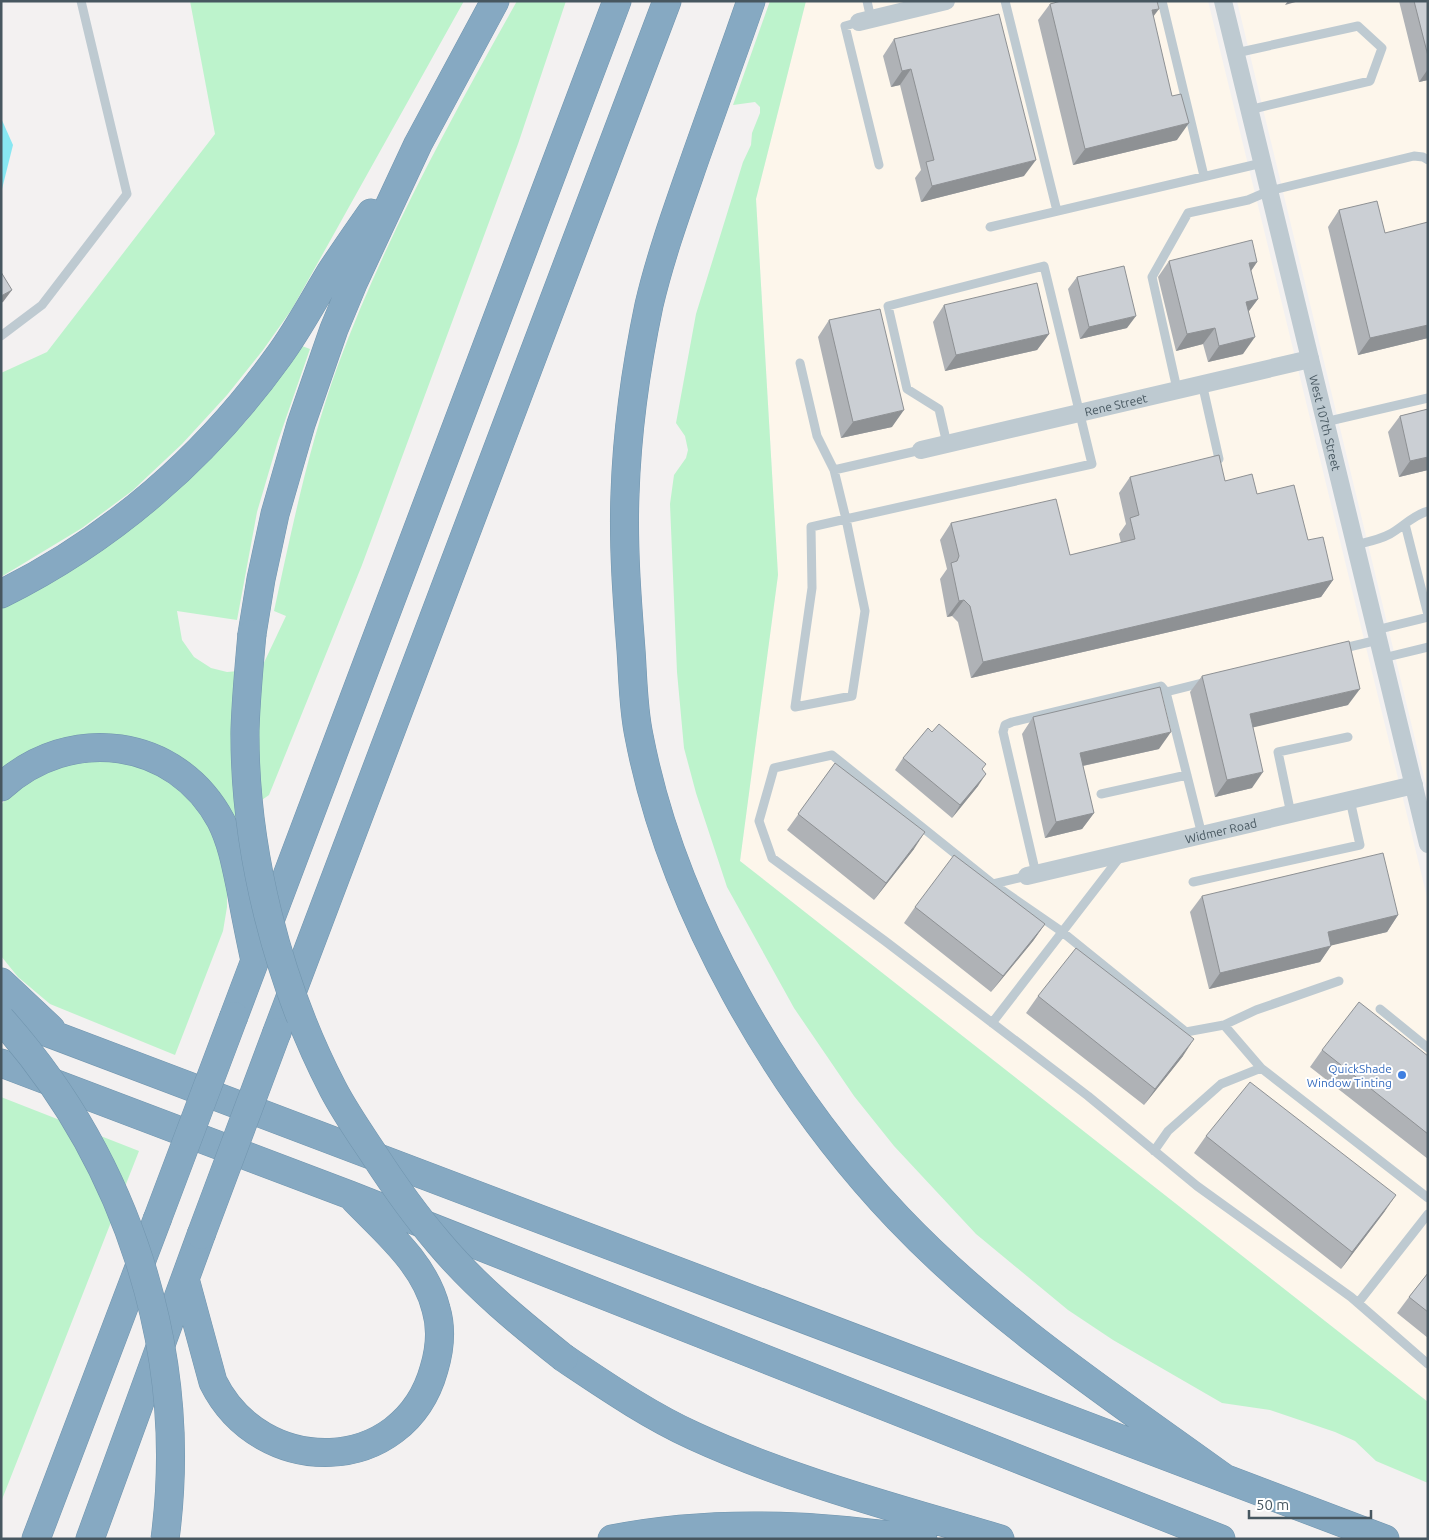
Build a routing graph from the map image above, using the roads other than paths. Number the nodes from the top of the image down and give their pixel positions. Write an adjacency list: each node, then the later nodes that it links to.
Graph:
1 (81, 1): 22 (lane)
2 (496, 1): 14 (highway)
3 (617, 1): 60 (highway)
4 (667, 1): 76 (highway, bridge)
5 (751, 1): 79 (highway)
6 (867, 1): 11 (lane)
7 (946, 1): 11 (street)
8 (1005, 1): 20 (lane)
9 (1162, 1): 18 (lane)
10 (1223, 1): 12 (street, West 107th Street)
11 (865, 21): 17 (lane)
12 (1236, 53): 13 (street, West 107th Street); 13 (lane)
13 (1250, 110): 16 (street, West 107th Street)
14 (418, 144): 38 (highway); 85 (highway, bridge)
15 (1428, 160): 19 (lane)
16 (1262, 163): 18 (lane); 19 (street, West 107th Street)
17 (878, 165)
18 (1204, 176): 20 (lane)
19 (1269, 191): 23 (street, West 107th Street); 26 (lane)
20 (1057, 211): 21 (lane)
21 (990, 226)
22 (1, 336)
23 (1310, 359): 25 (street, Rene Street); 29 (street, West 107th Street)
24 (800, 363): 33 (lane)
25 (1202, 383): 26 (street, Rene Street); 32 (lane)
26 (1177, 389): 28 (street, Rene Street)
27 (1428, 398): 29 (lane)
28 (1079, 412): 30 (street, Rene Street); 30 (lane); 35 (lane)
29 (1325, 422): 37 (street, West 107th Street)
30 (947, 444): 31 (street, Rene Street)
31 (921, 450): 33 (lane)
32 (1219, 459)
33 (834, 470): 35 (lane)
34 (1428, 511): 36 (lane)
35 (846, 519): 35 (lane)
36 (1405, 524): 37 (lane); 39 (lane)
37 (1355, 546): 40 (street, West 107th Street)
38 (1, 594)
39 (1428, 616): 40 (lane)
40 (1377, 635): 42 (lane); 43 (street, West 107th Street)
41 (1427, 650): 43 (lane)
42 (1330, 652)
43 (1383, 658): 48 (street, West 107th Street)
44 (1214, 680): 45 (lane)
45 (1166, 692): 47 (lane); 56 (lane)
46 (1348, 737): 52 (lane)
47 (1186, 775): 50 (lane); 53 (lane)
48 (1414, 785): 51 (street, Widmer Road); 54 (street, West 107th Street)
49 (1, 787): 60 (highway)
50 (1102, 794)
51 (1350, 800): 52 (street, Widmer Road); 57 (lane)
52 (1291, 814): 53 (street, Widmer Road)
53 (1202, 835): 55 (street, Widmer Road)
54 (1428, 842)
55 (1123, 853): 56 (street, Widmer Road); 59 (lane)
56 (1032, 875): 58 (lane)
57 (1193, 882)
58 (993, 884): 59 (lane); 66 (lane)
59 (1061, 931): 66 (lane); 67 (lane)
60 (255, 961): 80 (highway, bridge)
61 (1339, 981): 67 (lane)
62 (1, 982): 68 (highway)
63 (1380, 1009): 69 (lane)
64 (1, 1015): 68 (highway)
65 (1, 1019): 82 (highway, bridge)
66 (992, 1023): 72 (lane)
67 (1224, 1025): 71 (lane)
68 (62, 1038): 79 (highway)
69 (1428, 1048)
70 (1, 1063): 73 (highway)
71 (1261, 1068): 72 (lane); 74 (lane)
72 (1154, 1151): 77 (lane)
73 (350, 1195): 76 (highway); 86 (highway)
74 (1428, 1198)
75 (1428, 1214): 77 (lane)
76 (185, 1279): 81 (highway)
77 (1358, 1303): 78 (lane)
78 (1428, 1364)
79 (1223, 1477): 87 (highway)
80 (36, 1539)
81 (90, 1539)
82 (165, 1539)
83 (612, 1539): 84 (highway)
84 (923, 1539)
85 (1000, 1539)
86 (1221, 1539)
87 (1385, 1539)

